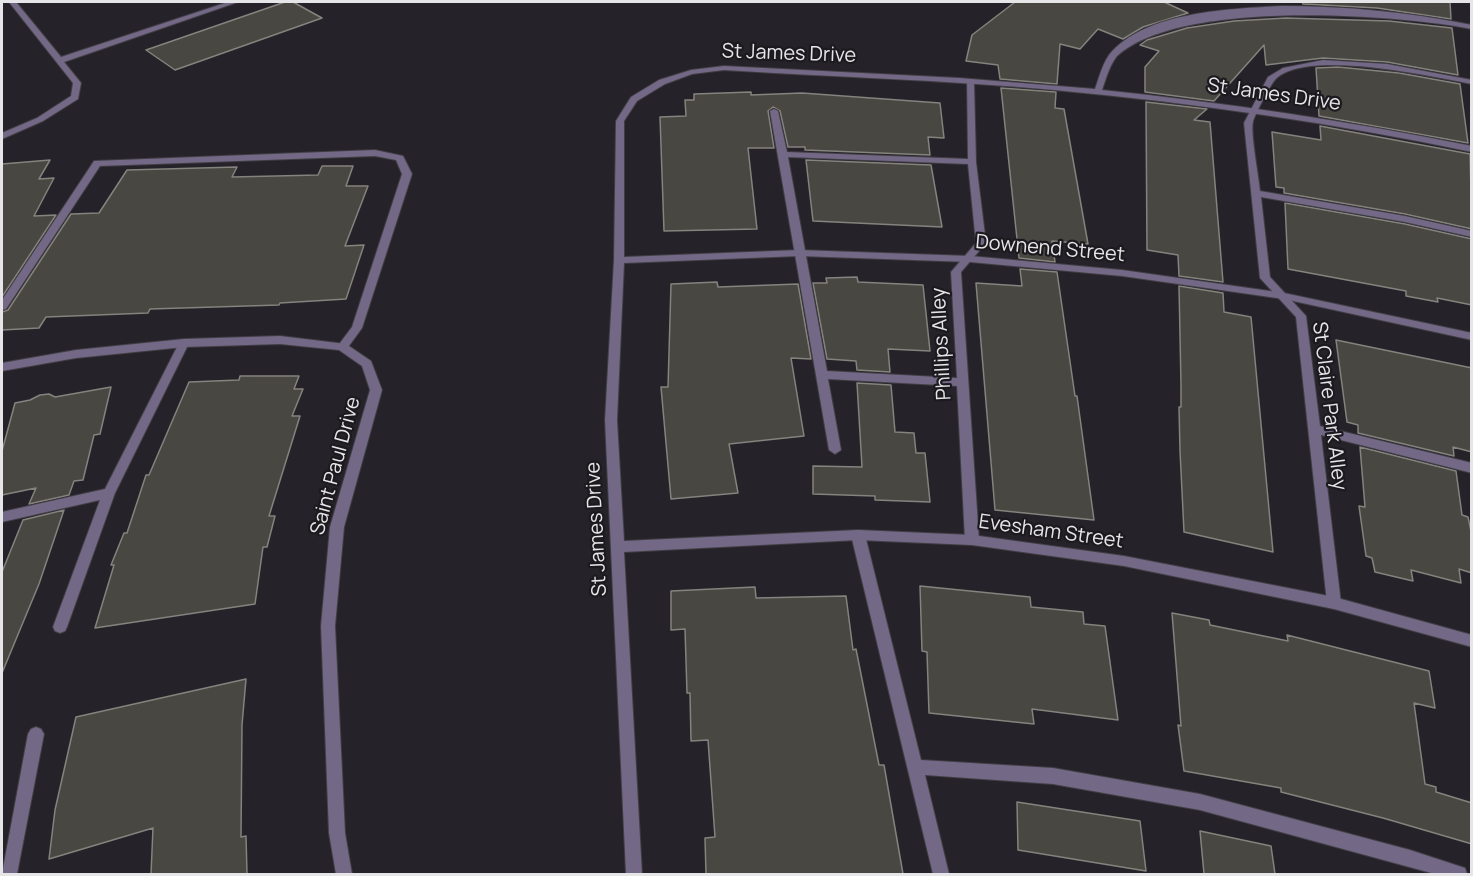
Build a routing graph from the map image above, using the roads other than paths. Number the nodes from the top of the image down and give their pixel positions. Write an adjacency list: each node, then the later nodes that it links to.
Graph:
1 (13, 2): 4 (street)
2 (234, 2): 4 (street)
3 (1472, 27): 7 (street)
4 (61, 60): 10 (street)
5 (970, 82): 7 (street, St James Drive); 13 (street, Phillips Alley); 18 (street, St James Drive)
6 (1472, 82): 9 (street, St Claire Park Alley)
7 (1098, 91): 9 (street, St James Drive)
8 (774, 111): 12 (street)
9 (1254, 111): 11 (street, St James Drive); 14 (street, St Claire Park Alley)
10 (2, 136)
11 (1472, 149)
12 (783, 153): 13 (street); 16 (street)
13 (972, 162): 17 (street, Phillips Alley)
14 (1256, 193): 15 (street); 19 (street, St Claire Park Alley)
15 (1472, 234)
16 (799, 253): 17 (street, Downend Street); 18 (street, Downend Street); 25 (street)
17 (970, 259): 19 (street, Downend Street); 26 (street, Phillips Alley)
18 (619, 260): 34 (street, St James Drive)
19 (1284, 296): 21 (street, Downend Street); 27 (street, St Claire Park Alley)
20 (2, 307): 23 (street)
21 (1472, 337)
22 (184, 343): 23 (street); 24 (street); 30 (street)
23 (342, 346): 41 (street, Saint Paul Drive)
24 (2, 367)
25 (822, 375): 26 (street); 28 (street)
26 (963, 382): 33 (street, Phillips Alley)
27 (1315, 429): 29 (street); 35 (street, St Claire Park Alley)
28 (835, 450)
29 (1472, 468)
30 (109, 493): 31 (street); 36 (street)
31 (2, 517)
32 (858, 535): 33 (street, Evesham Street); 34 (street, Evesham Street); 39 (street)
33 (972, 540): 35 (street, Evesham Street)
34 (617, 547): 42 (street, St James Drive)
35 (1334, 603): 37 (street, Evesham Street)
36 (60, 627)
37 (1472, 640)
38 (36, 734): 40 (street)
39 (915, 767): 43 (street); 44 (street)
40 (9, 874)
41 (344, 874)
42 (634, 874)
43 (941, 874)
44 (1459, 874)

